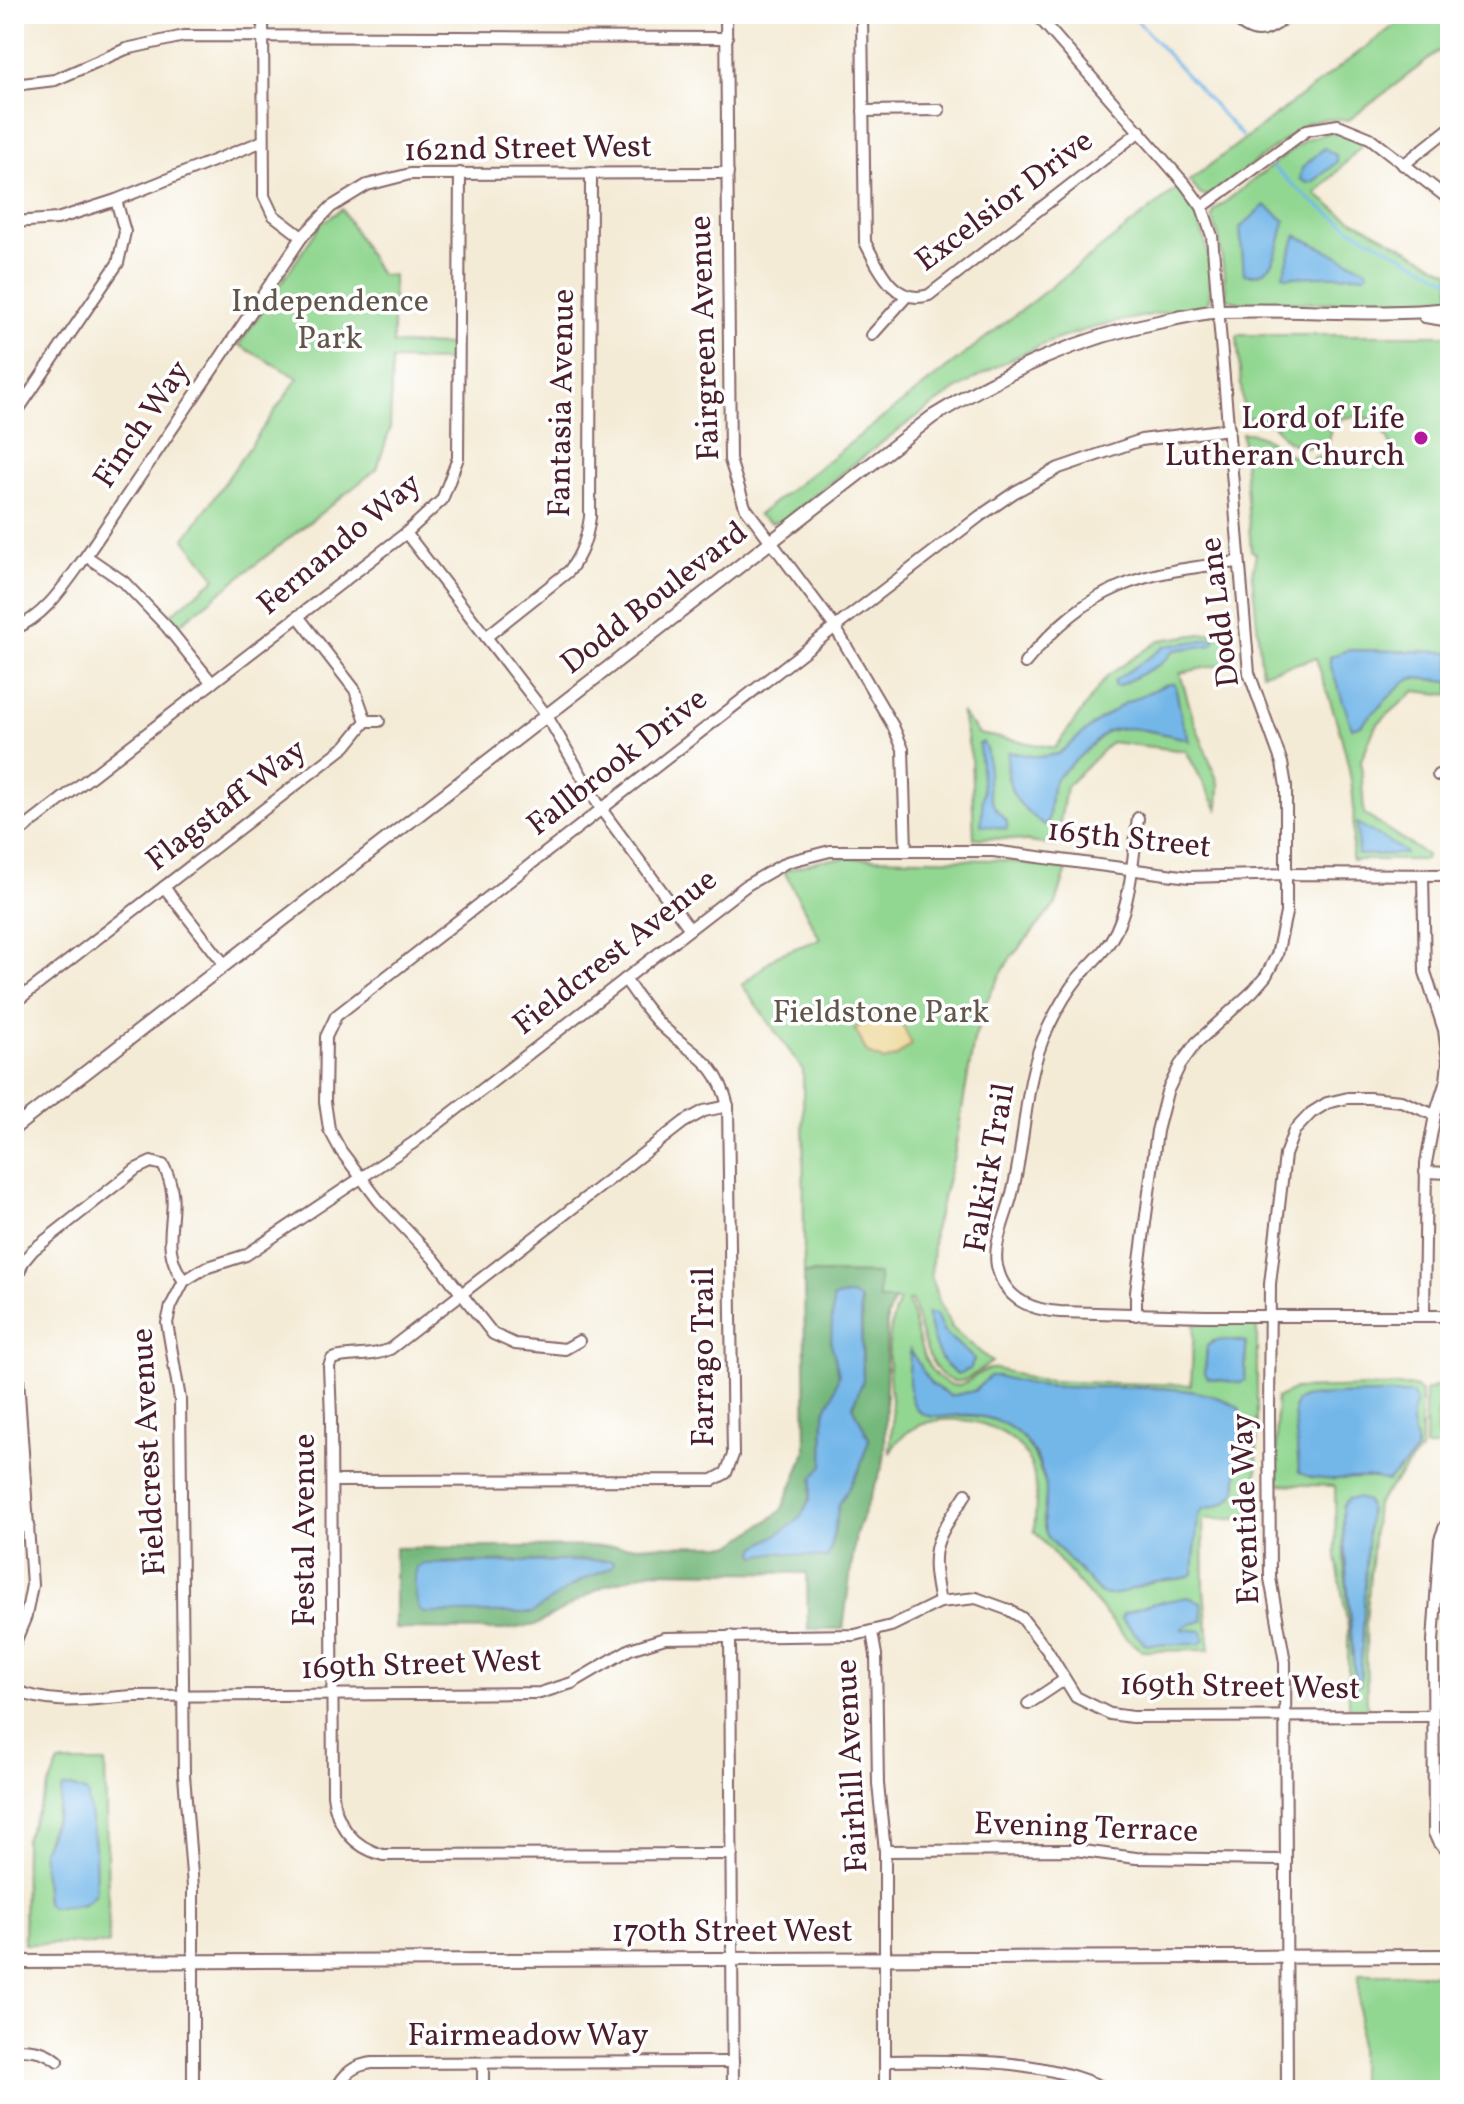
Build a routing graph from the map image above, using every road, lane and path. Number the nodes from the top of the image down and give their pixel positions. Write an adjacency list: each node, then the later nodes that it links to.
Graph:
1 (263, 14): 7 (street)
2 (726, 14): 8 (street, Fairgreen Avenue)
3 (862, 14): 11 (street, Excelsior Drive)
4 (1036, 14): 13 (street, Dodd Lane)
5 (1231, 14): 6 (street)
6 (1290, 14)
7 (263, 37): 8 (street); 9 (street); 14 (street)
8 (727, 38): 18 (street, Fairgreen Avenue)
9 (14, 85)
10 (939, 110): 11 (street)
11 (863, 111): 24 (street, Excelsior Drive)
12 (1450, 128): 15 (street)
13 (1140, 131): 21 (street, Dodd Lane); 24 (street, Excelsior Drive)
14 (263, 141): 19 (street); 23 (street)
15 (1403, 165): 20 (street); 21 (street)
16 (460, 173): 17 (street, 162nd Street West); 23 (street, 162nd Street West); 32 (street, Fernando Way)
17 (591, 173): 18 (street, 162nd Street West); 39 (street, Fantasia Avenue)
18 (728, 173): 33 (street, Fairgreen Avenue)
19 (116, 200): 22 (street); 30 (street)
20 (1450, 200)
21 (1202, 207): 26 (street, Dodd Lane)
22 (14, 222)
23 (302, 237): 34 (street, Finch Way)
24 (906, 297): 29 (street)
25 (1450, 309): 27 (street, Dodd Boulevard)
26 (1221, 311): 27 (street, Dodd Boulevard); 31 (street, Dodd Lane); 33 (street, Dodd Boulevard)
27 (1410, 313): 28 (street, Dodd Boulevard)
28 (1450, 320)
29 (872, 335)
30 (14, 416)
31 (1229, 429): 35 (street, Dodd Lane); 37 (street, Fallbrook Drive)
32 (406, 533): 36 (street, Fernando Way); 39 (street)
33 (771, 542): 37 (street, Fairgreen Avenue); 42 (street, Dodd Boulevard)
34 (86, 556): 38 (street, Finch Way); 41 (street)
35 (1239, 562): 40 (street); 53 (street, Dodd Lane)
36 (298, 616): 41 (street, Fernando Way); 43 (street)
37 (835, 627): 47 (street, Fallbrook Drive); 50 (street, Fairgreen Avenue)
38 (14, 629)
39 (486, 637): 42 (street)
40 (1025, 663)
41 (212, 683): 49 (street, Fernando Way)
42 (547, 716): 47 (street); 58 (street, Dodd Boulevard)
43 (366, 721): 44 (street); 56 (street, Flagstaff Way)
44 (379, 721)
45 (1438, 775): 46 (street)
46 (1450, 780)
47 (601, 809): 57 (street); 66 (street, Fallbrook Drive)
48 (1138, 818): 52 (street, Falkirk Trail)
49 (14, 836)
50 (906, 851): 51 (street, 165th Street); 52 (street, 165th Street)
51 (802, 856): 57 (street, Fieldcrest Avenue)
52 (1131, 871): 53 (street, 165th Street); 70 (street, Falkirk Trail)
53 (1286, 874): 54 (street, 165th Street); 70 (street, Dodd Lane)
54 (1423, 875): 55 (street, 165th Street); 62 (street)
55 (1450, 875)
56 (164, 887): 58 (street); 60 (street, Flagstaff Way)
57 (690, 929): 59 (street, Fieldcrest Avenue)
58 (225, 965): 63 (street, Dodd Boulevard)
59 (625, 979): 61 (street, Farrago Trail); 66 (street, Fieldcrest Avenue)
60 (14, 1003)
61 (728, 1106): 69 (street, Festal Avenue); 76 (street, Farrago Trail)
62 (1435, 1115): 64 (street); 71 (street, Eventide Way)
63 (14, 1128)
64 (1425, 1172): 65 (street); 72 (street)
65 (1450, 1173)
66 (362, 1179): 67 (street, Fieldcrest Avenue); 69 (street, Fallbrook Drive)
67 (184, 1281): 68 (street); 88 (street, Fieldcrest Avenue)
68 (14, 1286)
69 (461, 1295): 75 (street, Fallbrook Drive); 76 (street, Festal Avenue)
70 (1136, 1315): 71 (street, Falkirk Trail)
71 (1269, 1316): 72 (street, Falkirk Trail); 91 (street, Eventide Way)
72 (1424, 1316): 73 (street, Falkirk Trail)
73 (1450, 1316)
74 (14, 1319): 79 (street)
75 (579, 1341)
76 (332, 1481): 87 (street, Festal Avenue)
77 (966, 1494): 81 (street)
78 (1450, 1523): 90 (street)
79 (29, 1525): 80 (street); 84 (street)
80 (14, 1526)
81 (940, 1602): 82 (street, 169th Street West); 85 (street, 169th Street West)
82 (872, 1632): 83 (street, 169th Street West); 92 (street, Fairhill Avenue)
83 (730, 1636): 87 (street, 169th Street West); 94 (street)
84 (14, 1645)
85 (1064, 1680): 89 (street); 91 (street, 169th Street West)
86 (14, 1690): 88 (street, 169th Street West)
87 (333, 1695): 88 (street, 169th Street West); 94 (street, Festal Avenue)
88 (183, 1696): 100 (street, Fieldcrest Avenue)
89 (1028, 1704)
90 (1433, 1716): 91 (street, 169th Street West); 93 (street)
91 (1285, 1718): 95 (street, Eventide Way)
92 (885, 1851): 95 (street, Evening Terrace); 98 (street, Fairhill Avenue)
93 (1450, 1853)
94 (732, 1854): 99 (street)
95 (1286, 1860): 96 (street, Eventide Way)
96 (1287, 1956): 97 (street, 170th Street West); 98 (street, 170th Street West); 113 (street, Eventide Way)
97 (1450, 1956)
98 (885, 1958): 99 (street, 170th Street West); 104 (street, Fairhill Avenue)
99 (732, 1959): 100 (street, 170th Street West); 105 (street)
100 (193, 1961): 101 (street, 170th Street West); 107 (street, Fieldcrest Avenue)
101 (14, 1962)
102 (14, 2049): 103 (street)
103 (58, 2061)
104 (885, 2061): 111 (street, Fairhill Avenue); 112 (street)
105 (733, 2062): 106 (street, Fairmeadow Way); 110 (street)
106 (483, 2063): 108 (street, Fairmeadow Way); 109 (street)
107 (193, 2090)
108 (336, 2090)
109 (483, 2090)
110 (733, 2090)
111 (885, 2090)
112 (1109, 2090)
113 (1287, 2090)

